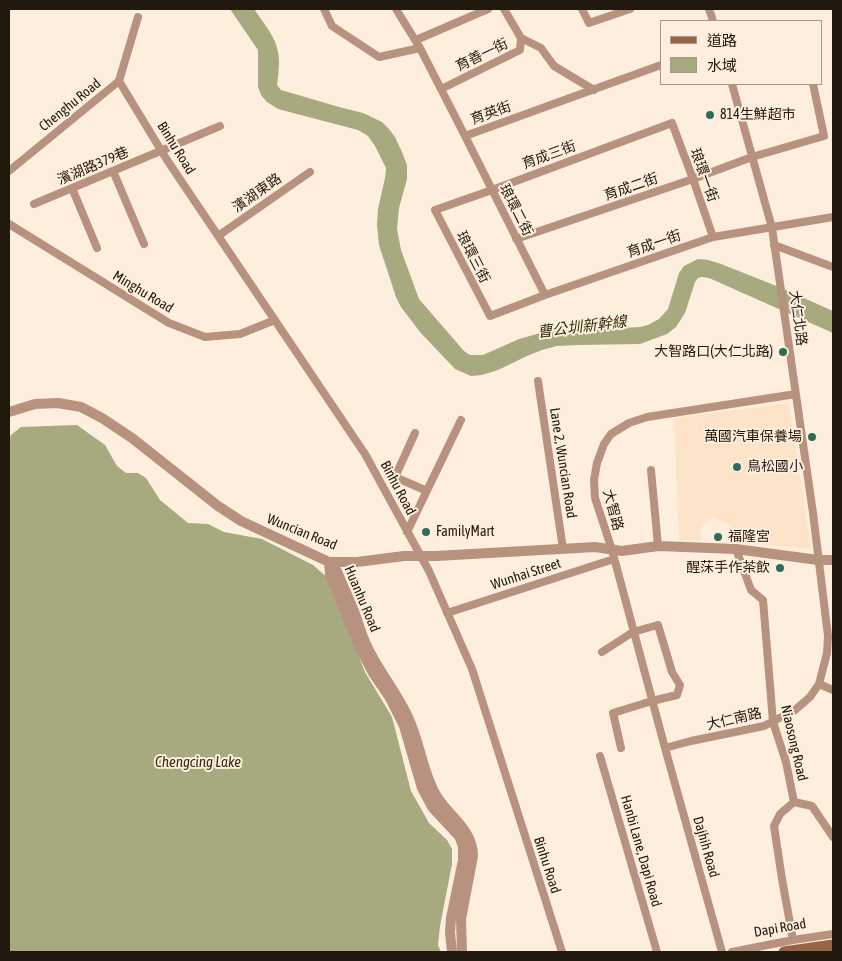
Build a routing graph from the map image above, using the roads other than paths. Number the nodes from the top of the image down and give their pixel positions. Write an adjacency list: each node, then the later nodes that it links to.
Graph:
1 (324, 9): 9 (street)
2 (396, 9): 9 (street, 育英街)
3 (488, 9): 9 (street)
4 (504, 9): 8 (street, 育善一街)
5 (582, 9): 6 (street)
6 (630, 9)
7 (138, 17): 11 (street, Chenghu Road)
8 (522, 38): 14 (street, 育善一街); 15 (street)
9 (418, 44): 14 (street, 育英街)
10 (660, 65): 15 (street, 育英街)
11 (119, 80): 19 (street, Binhu Road); 21 (street, Chenghu Road)
12 (732, 85): 20 (street, 大仁北路)
13 (813, 85): 20 (street, 育成二街)
14 (441, 89): 18 (street, 育英街)
15 (594, 90): 18 (street, 育英街)
16 (672, 123): 24 (street, 琅環一街); 26 (street, 育成三街)
17 (220, 126): 19 (street, 濱湖路379巷)
18 (465, 136): 26 (street, 琅環二街)
19 (162, 150): 22 (street, 濱湖路379巷); 32 (street, Binhu Road)
20 (752, 157): 24 (street, 育成二街); 31 (street, 大仁北路)
21 (9, 171)
22 (113, 171): 25 (street, 濱湖路379巷); 35 (street)
23 (310, 172): 32 (street, 濱湖東路)
24 (693, 179): 33 (street, 琅環一街); 34 (street, 育成二街)
25 (72, 188): 27 (street, 濱湖路379巷); 37 (street)
26 (492, 190): 28 (street, 育成三街); 34 (street, 琅環二街)
27 (34, 204)
28 (435, 210): 40 (street, 琅環三街)
29 (833, 217): 31 (street, 育成一街)
30 (9, 224): 41 (street, Minghu Road)
31 (772, 228): 33 (street, 育成一街); 36 (street, 大仁北路)
32 (218, 236): 41 (street, Binhu Road)
33 (713, 236): 39 (street, 育成一街)
34 (516, 239): 39 (street, 琅環二街)
35 (144, 244)
36 (774, 245): 38 (street); 43 (street, 大仁北路)
37 (97, 248)
38 (833, 267)
39 (545, 295): 40 (street, 育成一街)
40 (490, 316)
41 (275, 320): 49 (street, Binhu Road)
42 (538, 381): 51 (street, Lane 2, Wuncian Road)
43 (796, 394): 53 (street, 大智路); 55 (street, 大仁北路)
44 (9, 412): 57 (street, Wuncian Road)
45 (461, 420): 48 (street)
46 (415, 433): 48 (street)
47 (652, 470): 50 (street)
48 (426, 491): 49 (street)
49 (407, 532): 54 (street, Binhu Road)
50 (658, 546): 52 (street, Wuncian Road); 53 (street, Wuncian Road)
51 (563, 549): 53 (street, Wuncian Road); 54 (street, Wuncian Road)
52 (736, 549): 55 (street, Wuncian Road); 64 (street, Niaosong Road)
53 (613, 555): 58 (street, Wunhai Street); 59 (street, 大智路)
54 (420, 556): 57 (street, Wuncian Road); 58 (street, Binhu Road)
55 (818, 560): 56 (street, Wuncian Road); 61 (street, 大仁南路)
56 (833, 560)
57 (329, 562): 70 (street, Huanhu Road)
58 (447, 613): 76 (street, Binhu Road)
59 (634, 632): 60 (street); 63 (street, 大智路); 63 (street)
60 (602, 652)
61 (819, 684): 62 (street); 64 (street, 大仁南路)
62 (833, 690)
63 (652, 701): 65 (street); 66 (street, 大智路)
64 (773, 722): 66 (street, 大仁南路); 68 (street, Niaosong Road)
65 (622, 748)
66 (665, 748): 78 (street, Dajhih Road)
67 (600, 756): 77 (street, Hanbi Lane, Dapi Road)
68 (794, 802): 69 (street); 72 (street, Niaosong Road)
69 (833, 838)
70 (460, 896): 74 (street, Huanhu Road); 75 (street, Huanhu Road)
71 (833, 934): 72 (street, Dapi Road)
72 (793, 940): 79 (street, Dapi Road)
73 (833, 945): 80 (main road, Dapi Road)
74 (452, 952)
75 (462, 952)
76 (562, 952)
77 (657, 952)
78 (722, 952)
79 (732, 952)
80 (784, 952)

